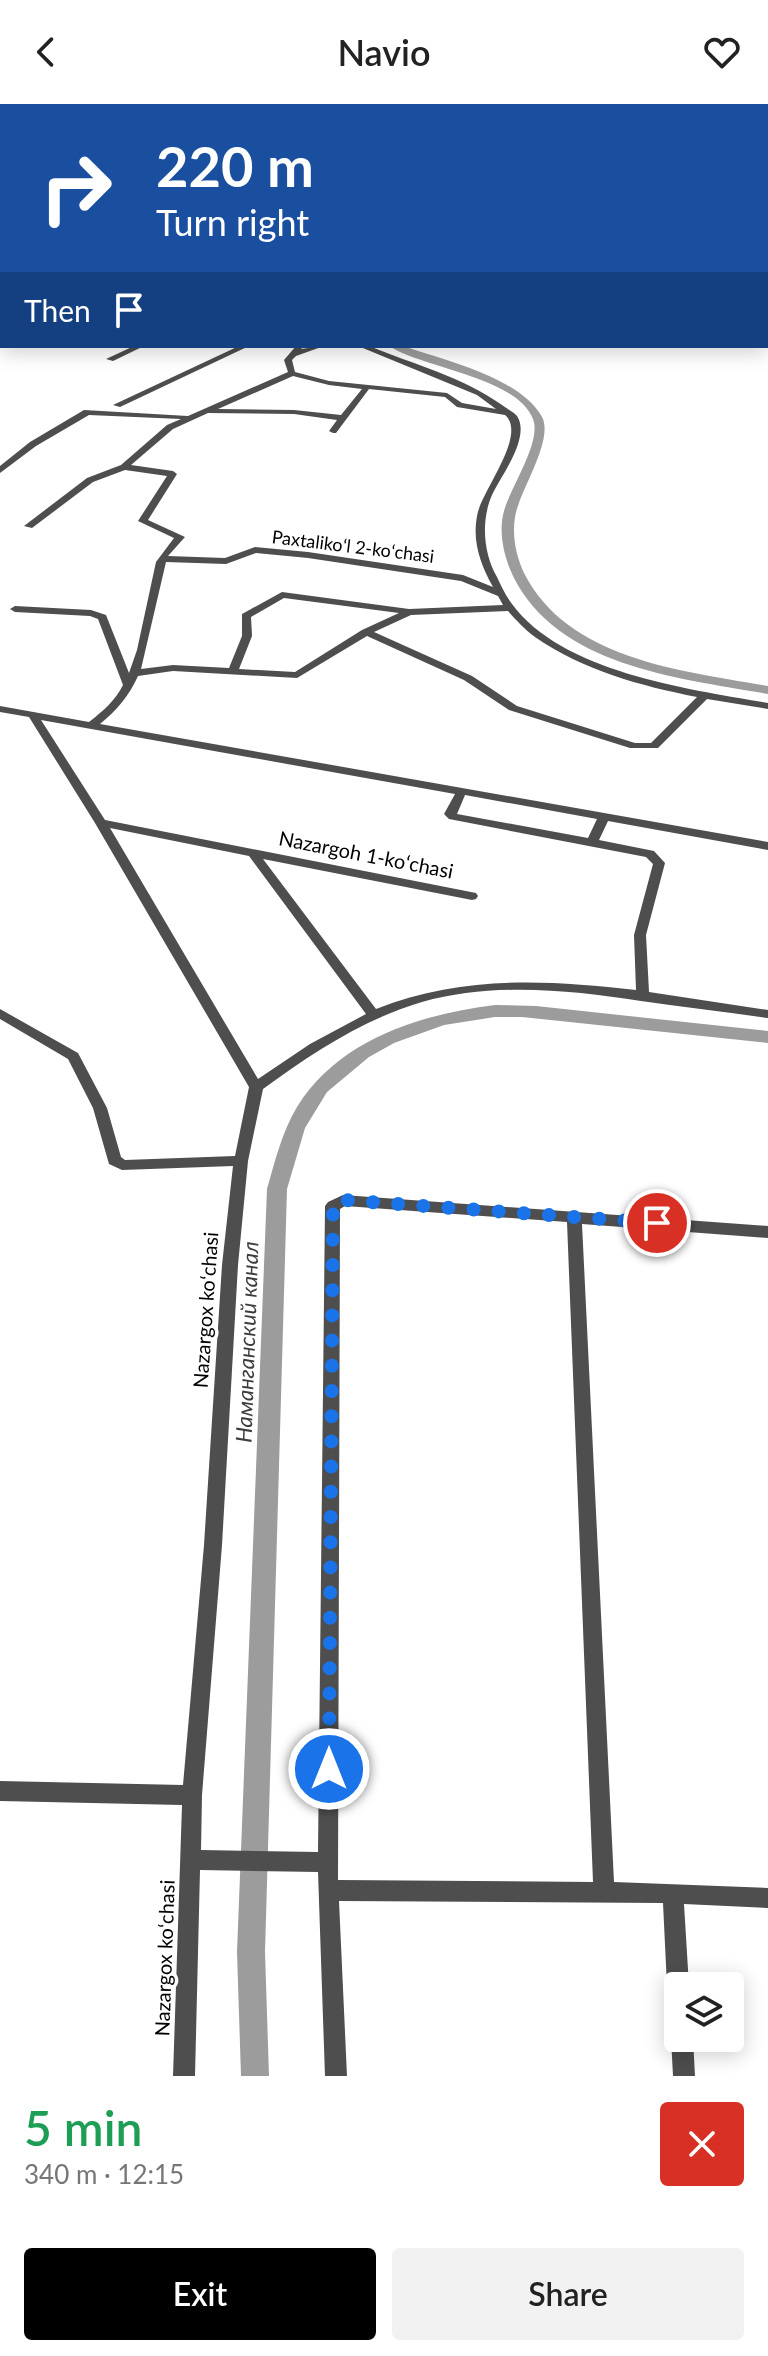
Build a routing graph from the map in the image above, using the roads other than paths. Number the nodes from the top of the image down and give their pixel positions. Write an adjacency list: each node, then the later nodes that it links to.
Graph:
1 (135, 348): 7 (street)
2 (241, 348): 10 (street)
3 (298, 348): 6 (street)
4 (314, 348): 6 (street)
5 (367, 348): 12 (street)
6 (294, 354): 8 (street)
7 (110, 359)
8 (292, 373): 9 (street); 11 (street)
9 (367, 387): 12 (street); 13 (street)
10 (117, 405)
11 (211, 408): 13 (street); 14 (street)
12 (509, 413): 20 (street)
13 (344, 416): 15 (street)
14 (193, 418): 16 (street); 17 (street)
15 (333, 431)
16 (124, 467): 18 (street); 19 (street)
17 (0, 470)
18 (29, 526)
19 (162, 559): 20 (street, Paxtalikoʻl 2-koʻchasi); 26 (street)
20 (500, 594): 21 (street)
21 (508, 608): 23 (street); 28 (street)
22 (15, 609): 27 (street)
23 (409, 612): 24 (street); 25 (street)
24 (366, 632): 25 (street); 28 (street)
25 (233, 670): 26 (street)
26 (137, 673): 27 (street)
27 (128, 684): 32 (street)
28 (705, 695): 29 (street)
29 (768, 706)
30 (0, 709): 31 (street)
31 (32, 714): 32 (street); 35 (street)
32 (93, 724): 33 (street)
33 (462, 791): 34 (street); 36 (street)
34 (604, 817): 36 (street); 37 (street)
35 (101, 823): 38 (street, Nazargoh 1-koʻchasi); 44 (street)
36 (592, 842): 40 (street)
37 (768, 846)
38 (253, 853): 39 (street, Nazargoh 1-koʻchasi); 43 (street, Nazargoh 1-koʻchasi)
39 (472, 896)
40 (643, 997): 42 (street); 43 (street)
41 (0, 1013): 45 (street)
42 (768, 1014)
43 (375, 1017): 44 (street)
44 (256, 1087): 45 (street, Nazargox koʻchasi)
45 (241, 1161): 49 (street, Nazargox koʻchasi)
46 (574, 1217): 47 (street); 51 (street); 53 (street)
47 (768, 1232)
48 (0, 1791): 49 (street)
49 (192, 1795): 50 (street, Nazargox koʻchasi)
50 (190, 1860): 51 (street); 58 (street, Nazargox koʻchasi)
51 (328, 1862): 52 (street)
52 (328, 1890): 53 (street); 59 (street)
53 (604, 1890): 54 (street)
54 (673, 1893): 55 (street); 56 (street)
55 (768, 1898)
56 (677, 1972)
57 (683, 2052): 60 (street)
58 (184, 2076)
59 (336, 2076)
60 (684, 2076)

